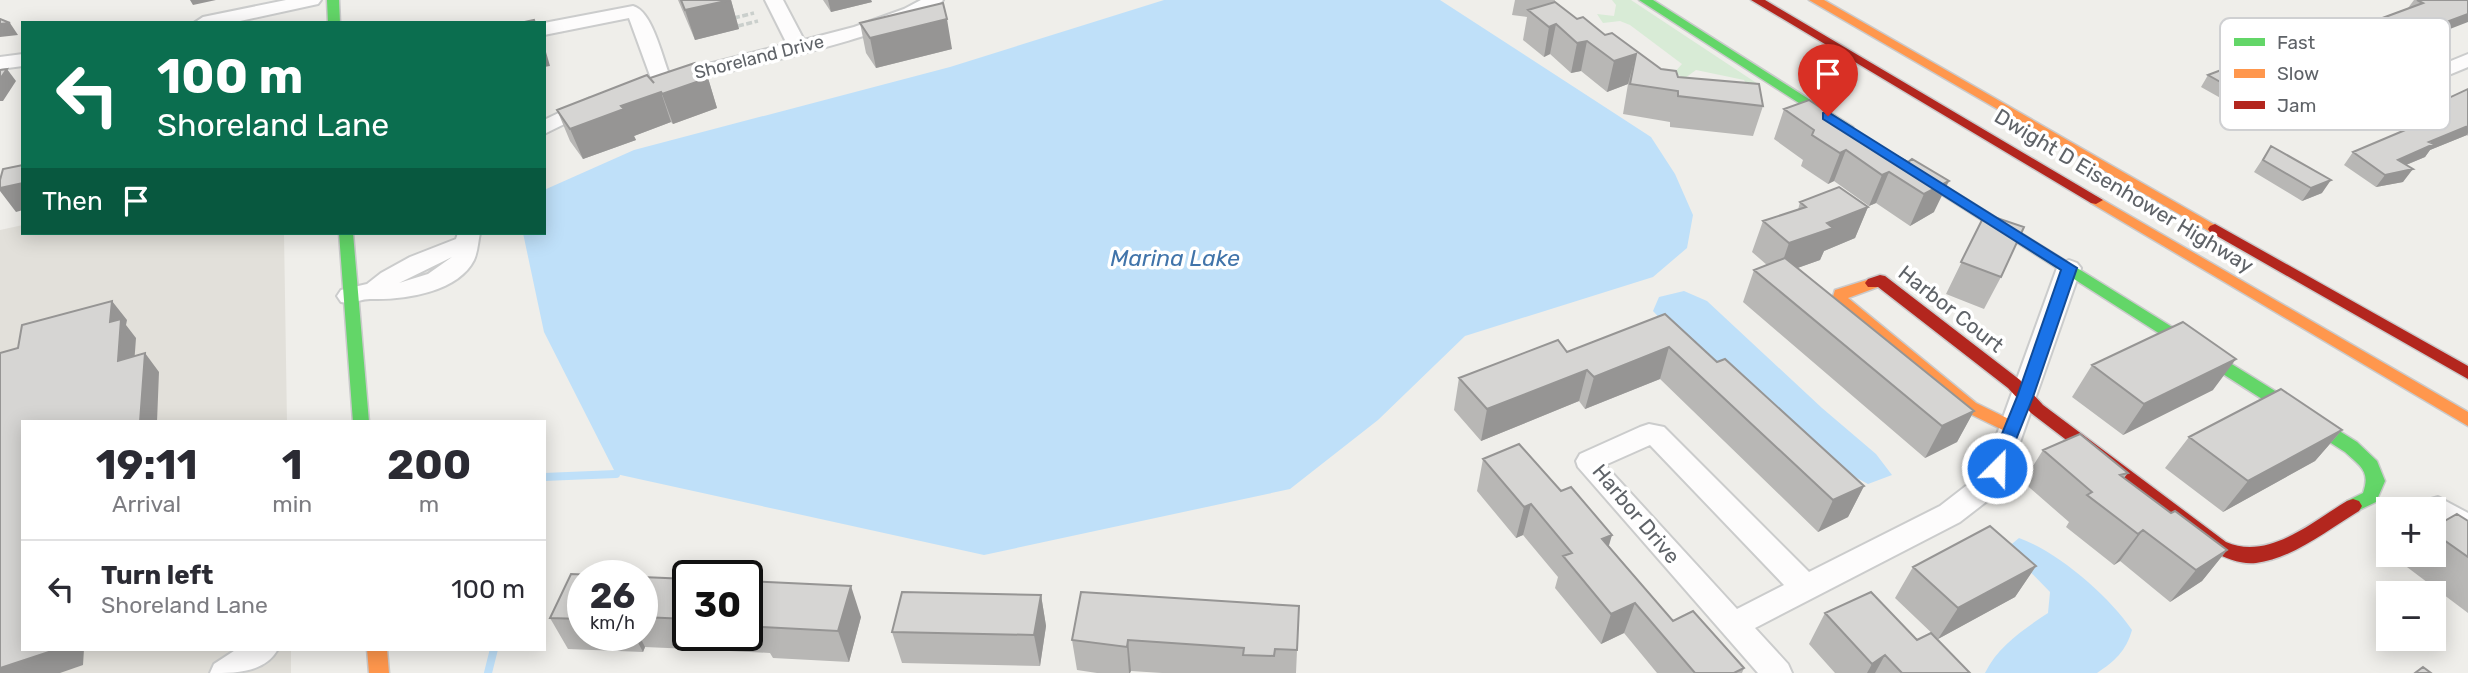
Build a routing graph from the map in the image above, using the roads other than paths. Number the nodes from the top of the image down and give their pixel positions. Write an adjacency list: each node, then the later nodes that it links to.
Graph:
1 (312, 0): 8 (street)
2 (333, 0): 9 (main road)
3 (774, 0): 11 (street)
4 (1645, 0): 20 (main road)
5 (1757, 0): 29 (main road, Dwight D Eisenhower Highway)
6 (1815, 0): 26 (main road, Dwight D Eisenhower Highway)
7 (926, 3): 11 (street, Shoreland Drive)
8 (212, 21)
9 (334, 21)
10 (546, 29): 16 (street)
11 (798, 47): 16 (street, Shoreland Drive)
12 (21, 60): 14 (street)
13 (2468, 60): 15 (street)
14 (0, 63)
15 (2450, 67)
16 (662, 81): 17 (street, Shoreland Drive)
17 (643, 86)
18 (606, 98): 19 (street)
19 (546, 127)
20 (1862, 138)
21 (1897, 159): 24 (main road)
22 (346, 235): 25 (main road)
23 (467, 238): 25 (street)
24 (2069, 268): 27 (street); 27 (main road, Harbor Court)
25 (349, 296): 28 (main road)
26 (2468, 373)
27 (2025, 397): 30 (street); 30 (main road, Harbor Court)
28 (360, 420)
29 (2468, 420)
30 (2013, 428): 33 (street)
31 (2446, 513): 32 (street)
32 (2468, 527)
33 (1806, 588): 34 (street); 34 (street, Harbor Drive)
34 (1734, 625): 39 (street, Harbor Drive)
35 (260, 651): 37 (street)
36 (377, 651): 38 (main road)
37 (225, 673)
38 (379, 673)
39 (1777, 673)

